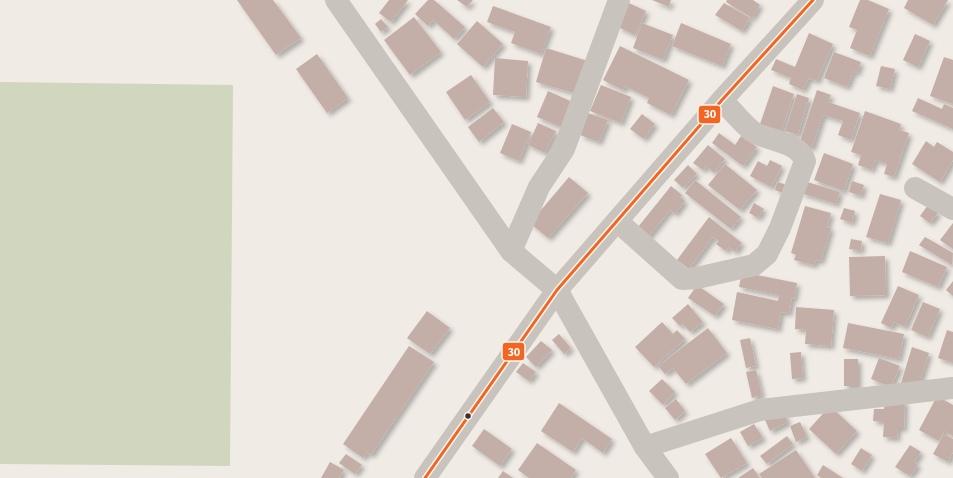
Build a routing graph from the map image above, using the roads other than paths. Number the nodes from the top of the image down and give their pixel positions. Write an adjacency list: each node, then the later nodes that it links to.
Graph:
1 (336, 0): 8 (street)
2 (619, 0): 8 (street)
3 (813, 0): 4 (street)
4 (722, 100): 7 (street); 7 (street)
5 (915, 188): 6 (street)
6 (953, 209)
7 (617, 221): 9 (street)
8 (511, 251): 9 (street)
9 (557, 290): 11 (street); 12 (street)
10 (953, 388): 11 (street)
11 (645, 447): 13 (street)
12 (425, 478)
13 (668, 478)

